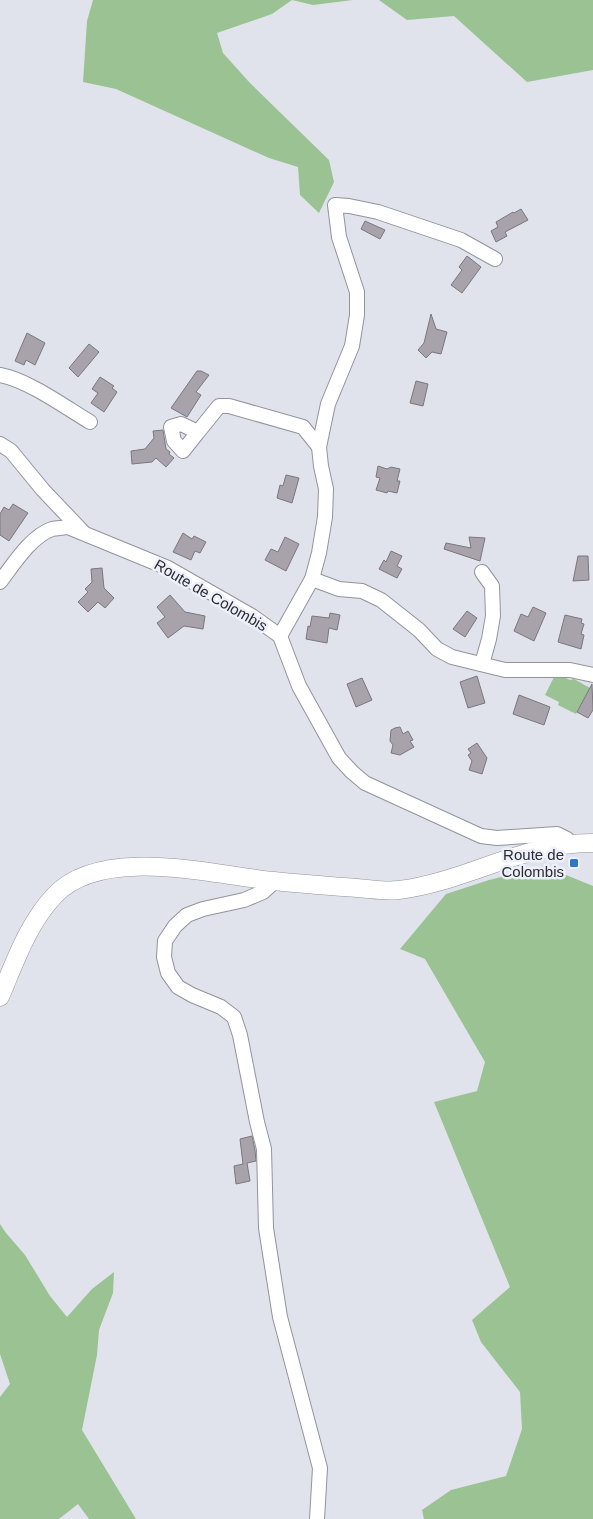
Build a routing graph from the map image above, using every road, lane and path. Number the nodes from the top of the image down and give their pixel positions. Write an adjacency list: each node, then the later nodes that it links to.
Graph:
1 (495, 259): 6 (street)
2 (0, 375): 3 (street)
3 (90, 422)
4 (198, 432): 6 (street)
5 (0, 444): 7 (street)
6 (319, 447): 9 (street)
7 (83, 532): 10 (street); 11 (street, Route de Colombis)
8 (482, 572): 12 (street)
9 (312, 579): 11 (street); 12 (street)
10 (0, 582)
11 (280, 636): 15 (street, Route de Colombis)
12 (482, 664): 13 (street)
13 (593, 676)
14 (593, 843): 15 (street)
15 (570, 844): 16 (street)
16 (275, 881): 17 (street); 18 (street)
17 (0, 997)
18 (317, 1519)

